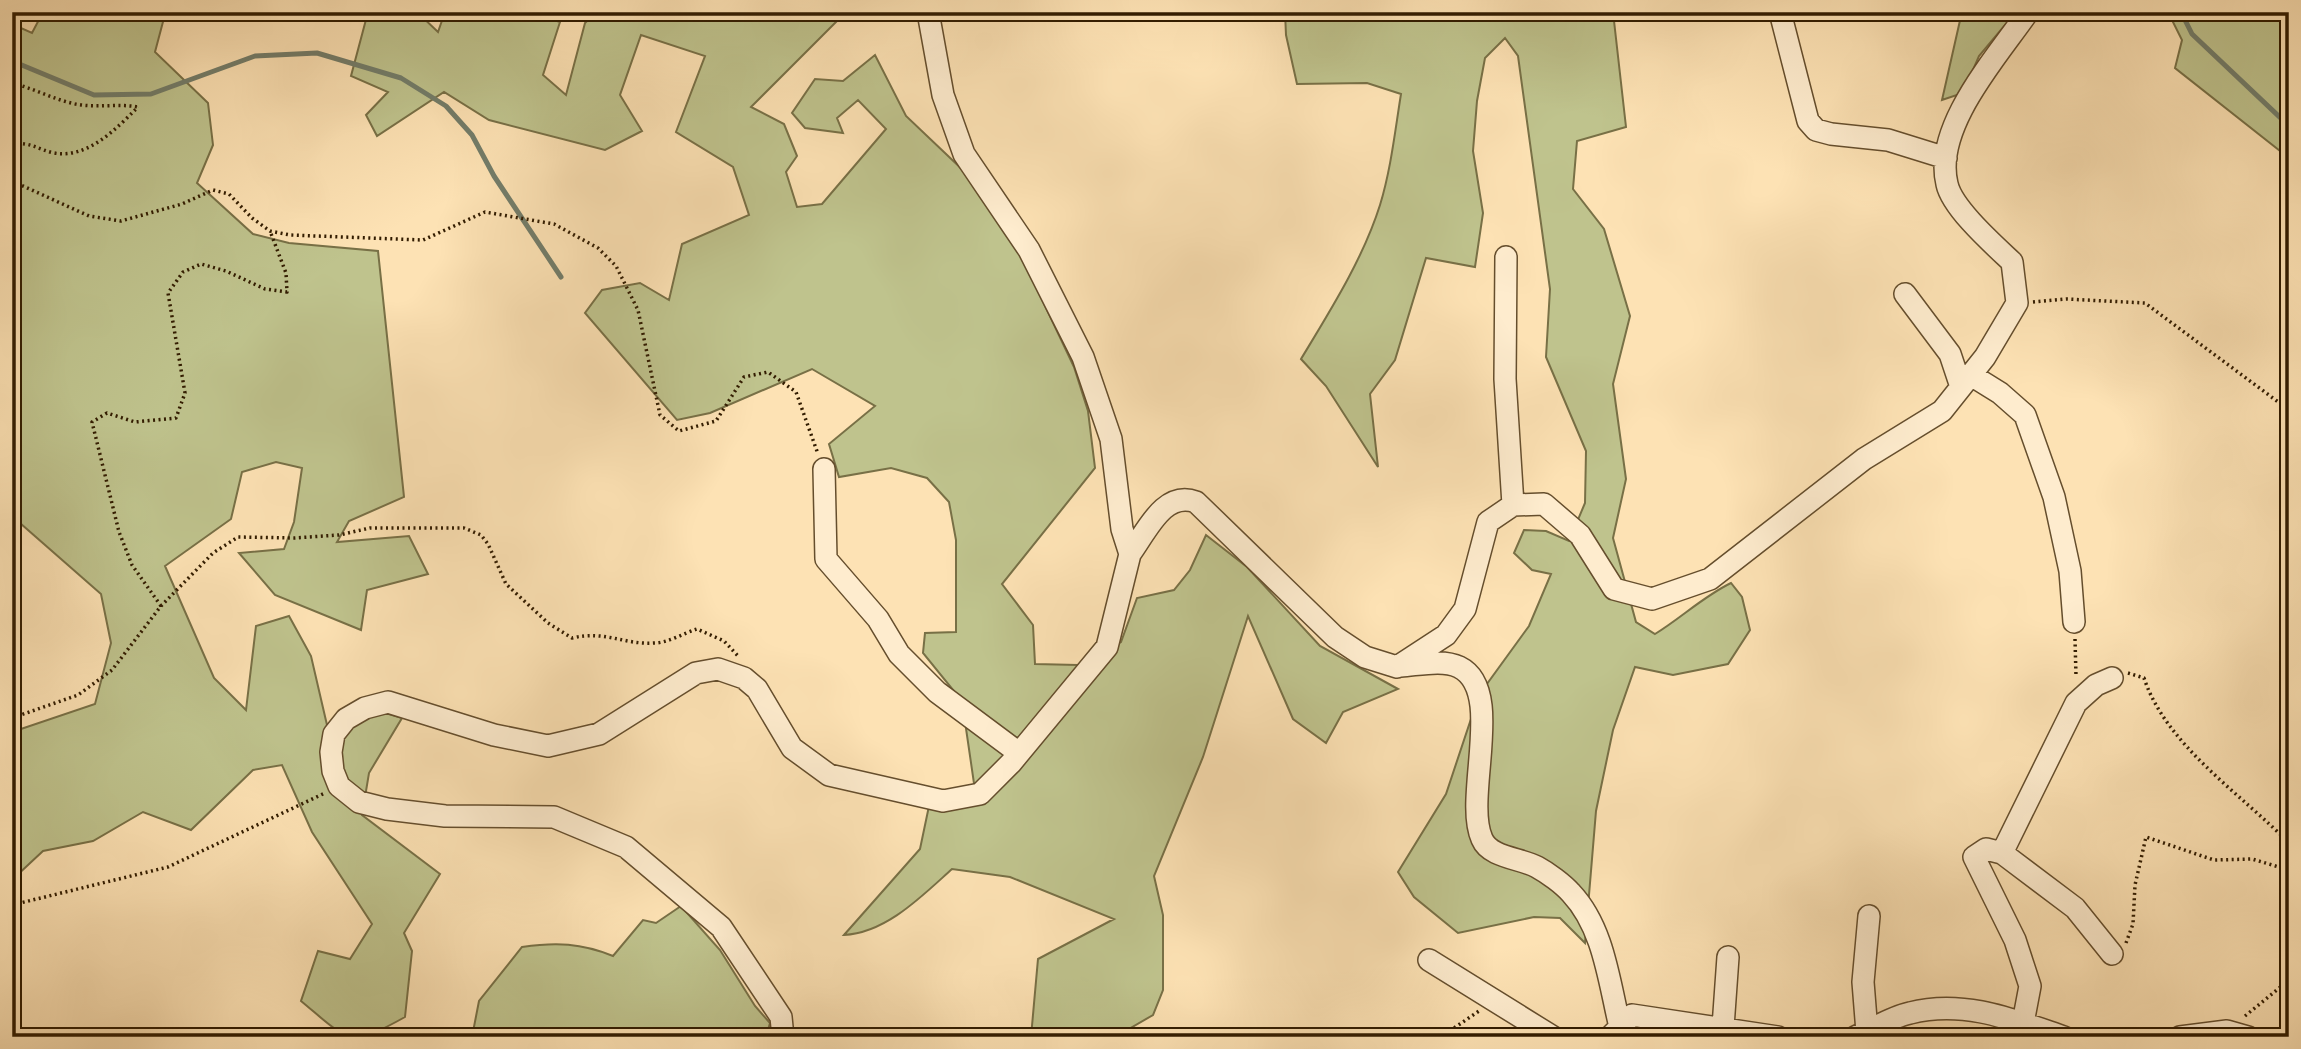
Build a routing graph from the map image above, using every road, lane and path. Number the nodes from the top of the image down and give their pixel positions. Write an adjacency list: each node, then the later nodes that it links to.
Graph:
1 (928, 12): 16 (street)
2 (1780, 12): 6 (street)
3 (2028, 12): 6 (street)
4 (12, 83): 5 (path)
5 (12, 144)
6 (1945, 158): 11 (street)
7 (12, 181): 8 (path)
8 (270, 232): 14 (path); 17 (path)
9 (1506, 257): 15 (street)
10 (1905, 294): 12 (street)
11 (2017, 303): 12 (street); 13 (path)
12 (1966, 381): 15 (street); 18 (street)
13 (2289, 410)
14 (824, 469): 24 (street)
15 (1513, 505): 19 (street)
16 (1130, 554): 19 (street); 24 (street)
17 (161, 606): 21 (path); 23 (path)
18 (2074, 622): 22 (path)
19 (1396, 667): 39 (street)
20 (2112, 678): 22 (street); 26 (path)
21 (757, 689): 24 (street); 25 (street)
22 (2076, 703): 27 (street)
23 (12, 718)
24 (1019, 753)
25 (339, 786): 29 (path); 41 (street)
26 (2289, 843)
27 (2002, 853): 31 (street); 36 (street)
28 (2289, 870): 31 (path)
29 (12, 905)
30 (1869, 916): 40 (street)
31 (2112, 954)
32 (1728, 957): 37 (street)
33 (1429, 960): 35 (street)
34 (2289, 980): 38 (path)
35 (1493, 1002): 42 (path); 43 (street)
36 (2023, 1023): 40 (street); 45 (street)
37 (1723, 1027): 39 (street); 44 (street)
38 (2227, 1031): 46 (street); 47 (street)
39 (1615, 1032)
40 (1872, 1032)
41 (783, 1037)
42 (1448, 1037)
43 (1553, 1037)
44 (1778, 1037)
45 (2064, 1037)
46 (2180, 1037)
47 (2248, 1037)

